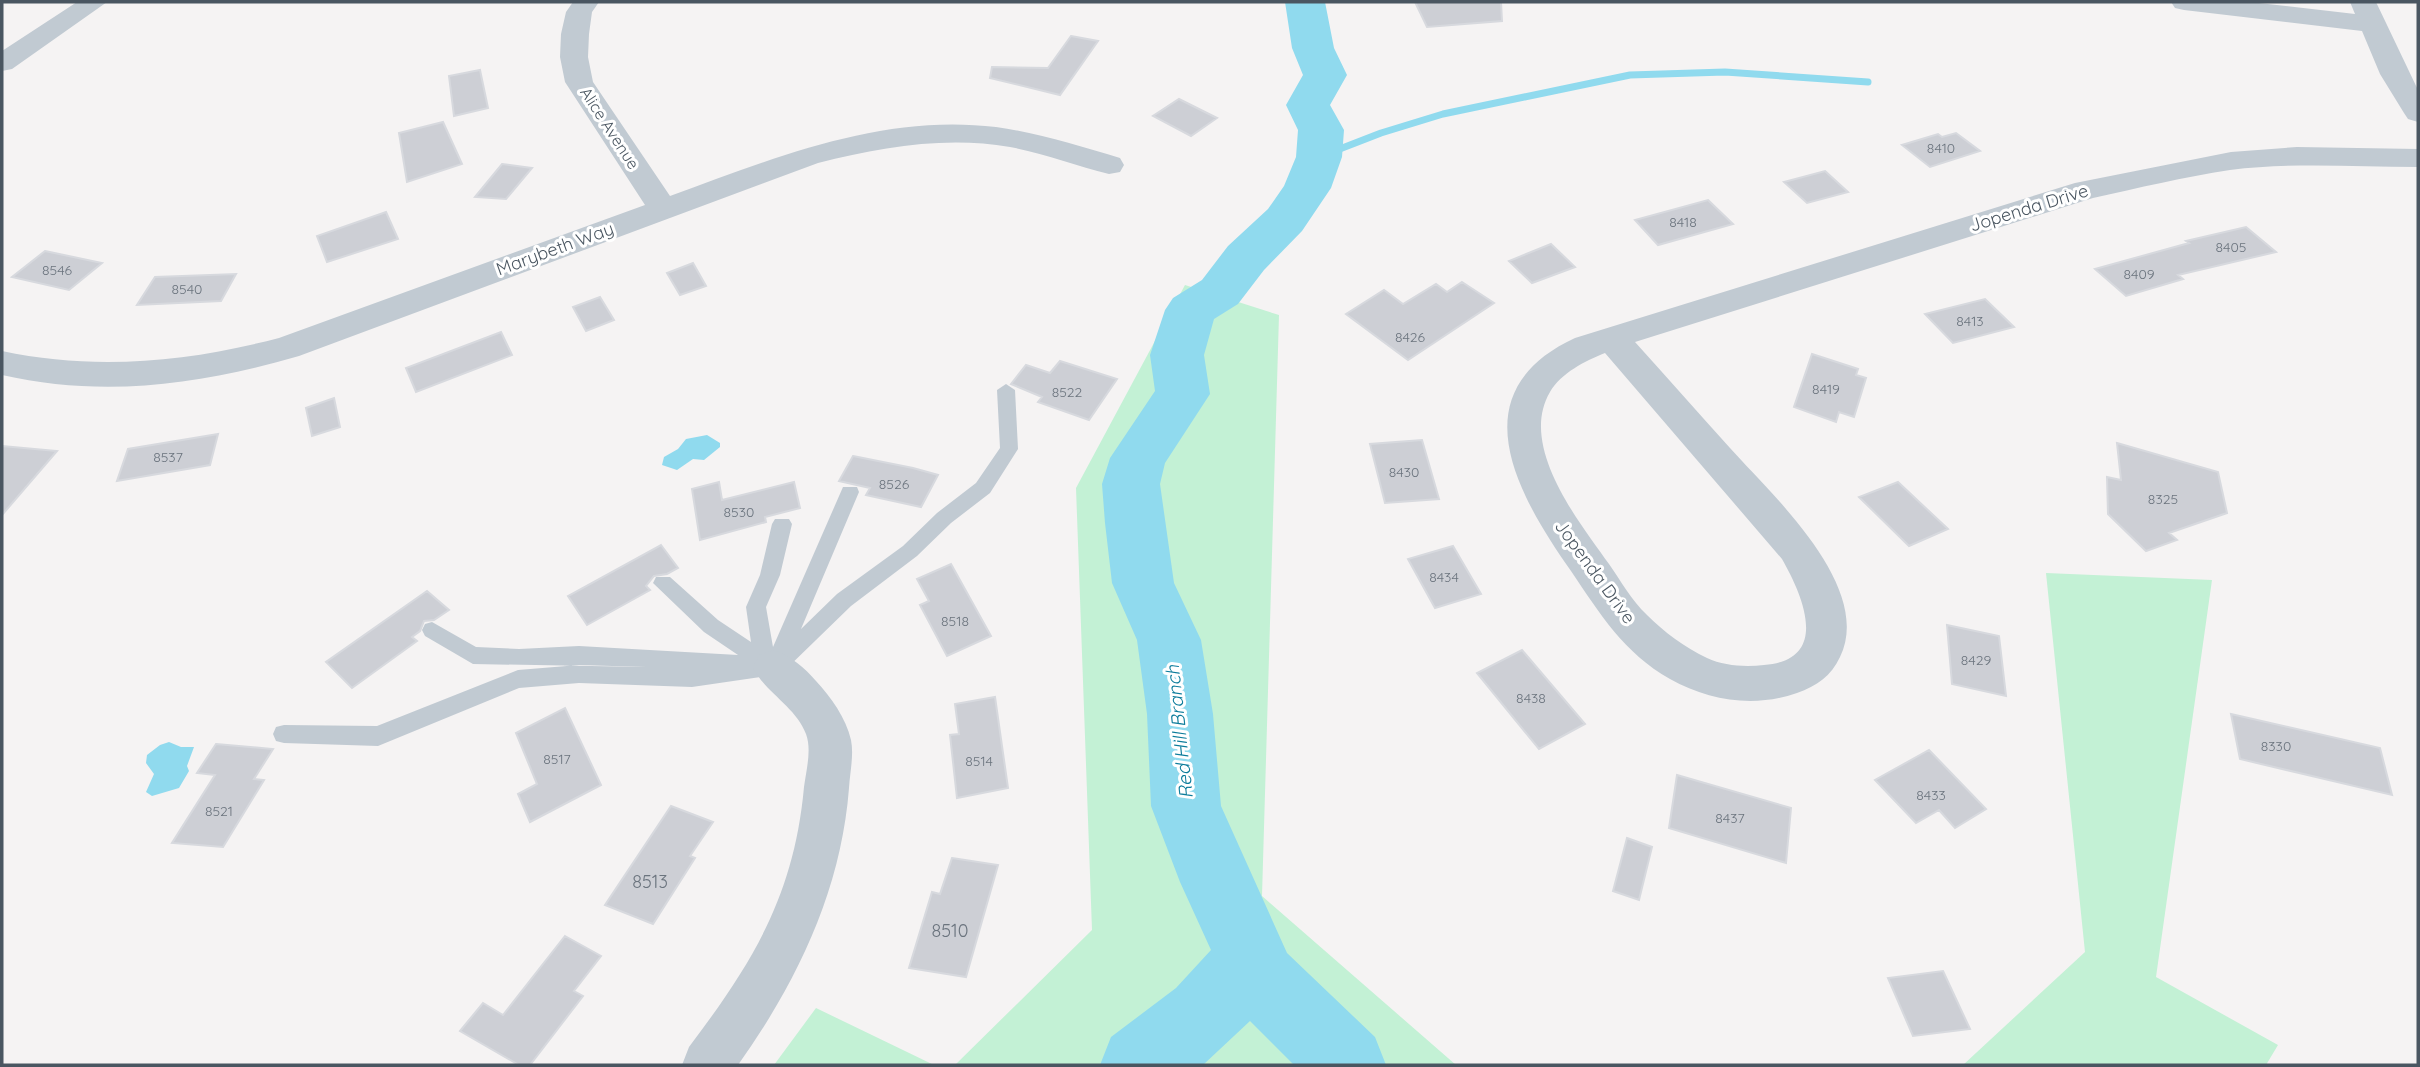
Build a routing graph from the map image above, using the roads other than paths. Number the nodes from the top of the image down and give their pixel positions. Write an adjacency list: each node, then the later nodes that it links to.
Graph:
1 (94, 2): 5 (street)
2 (586, 2): 9 (street, Alice Avenue)
3 (2184, 2): 4 (street)
4 (2368, 13): 6 (street)
5 (2, 63)
6 (2418, 113)
7 (2418, 158): 10 (street, Jopenda Drive)
8 (1109, 165): 9 (street, Marybeth Way)
9 (663, 209): 11 (street, Marybeth Way)
10 (1611, 337): 10 (street, Jopenda Drive)
11 (2, 362)
12 (1006, 390): 17 (lane)
13 (850, 492): 17 (lane)
14 (782, 524): 17 (lane)
15 (663, 583): 17 (lane)
16 (432, 630): 17 (lane)
17 (774, 668): 18 (lane); 19 (street)
18 (284, 734)
19 (707, 1065)

